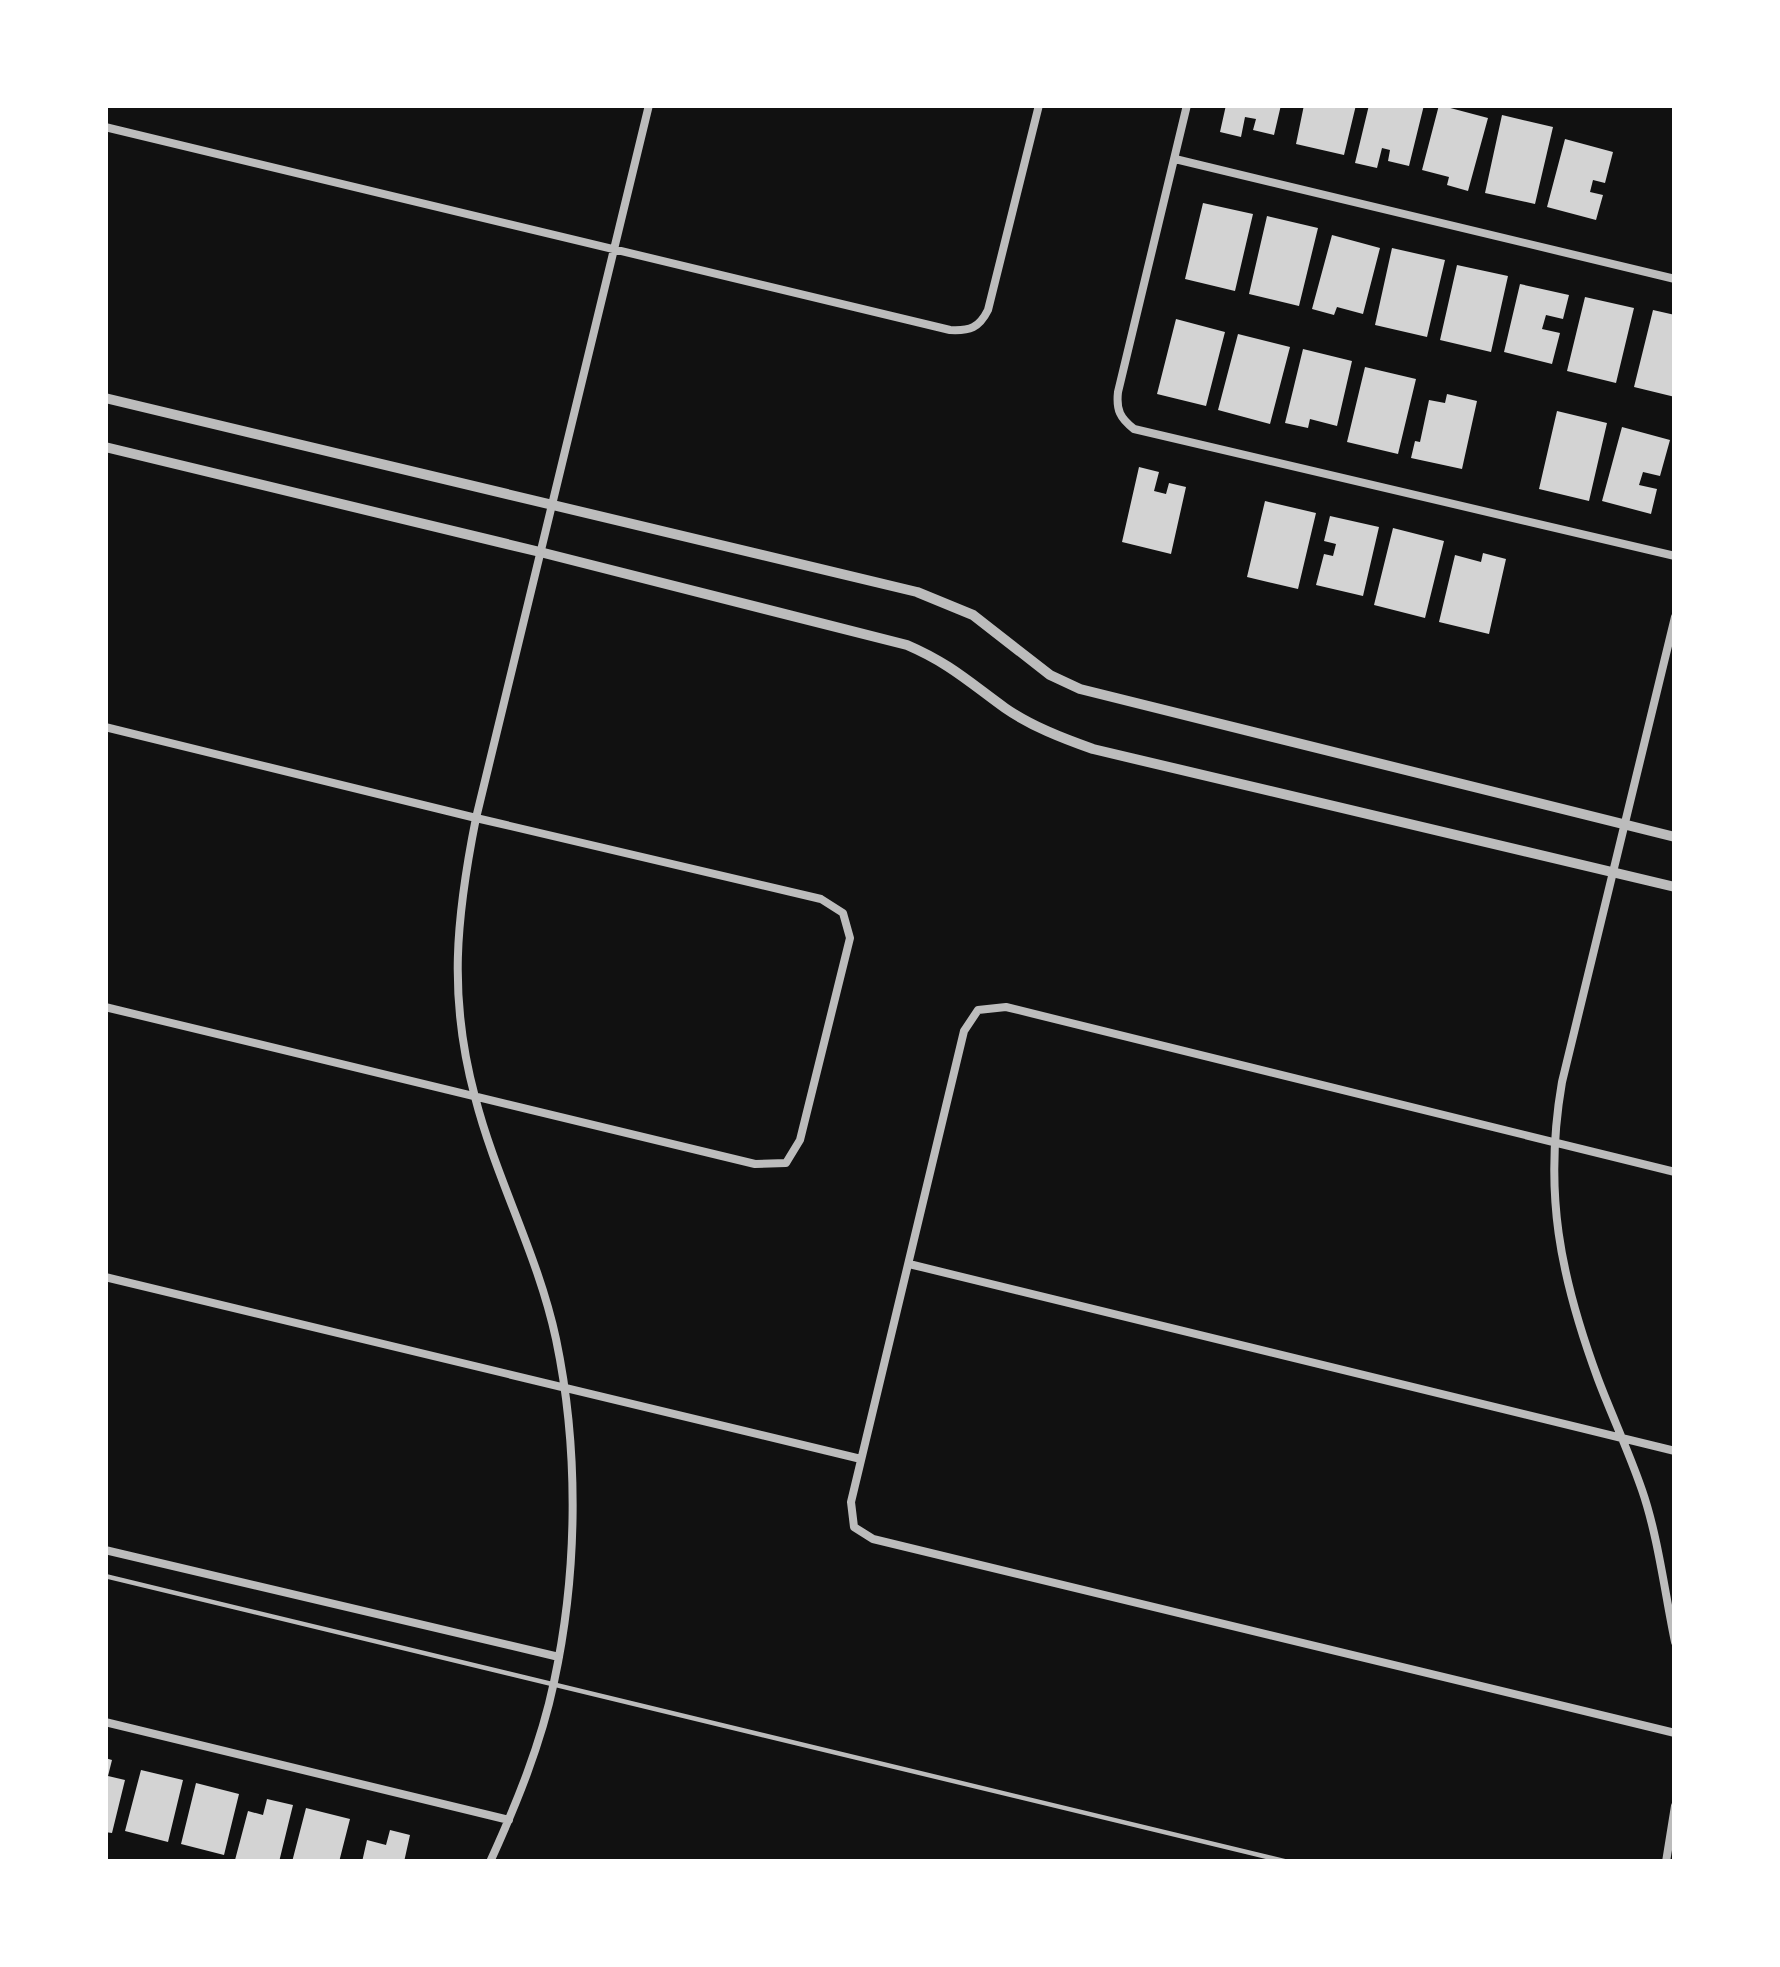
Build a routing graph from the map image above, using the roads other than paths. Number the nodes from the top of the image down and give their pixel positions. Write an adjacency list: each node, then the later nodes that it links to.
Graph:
1 (650, 105): 6 (street)
2 (1039, 105): 6 (street)
3 (1187, 105): 5 (street)
4 (105, 127): 6 (street)
5 (1174, 158): 7 (street); 12 (street)
6 (615, 249): 10 (street)
7 (1675, 279)
8 (105, 398): 10 (street)
9 (105, 447): 11 (street)
10 (553, 506): 11 (street); 16 (street)
11 (540, 552): 15 (street); 18 (street)
12 (1675, 556)
13 (1675, 617): 16 (street)
14 (105, 727): 15 (street)
15 (476, 818): 21 (street); 21 (street)
16 (1625, 825): 17 (street); 18 (street)
17 (1675, 837)
18 (1612, 871): 19 (street); 22 (street)
19 (1675, 887)
20 (105, 1007): 21 (street)
21 (474, 1096): 26 (street)
22 (1553, 1142): 23 (street); 24 (street); 27 (street)
23 (1675, 1172)
24 (909, 1264): 27 (street); 29 (street)
25 (105, 1277): 26 (street)
26 (563, 1387): 29 (street); 33 (street)
27 (1622, 1438): 28 (street); 32 (street)
28 (1675, 1451)
29 (861, 1460): 36 (street)
30 (105, 1550): 33 (street)
31 (105, 1576): 34 (lane)
32 (1675, 1642)
33 (559, 1658): 34 (street)
34 (554, 1685): 38 (street); 40 (lane)
35 (105, 1722): 38 (street)
36 (1675, 1733)
37 (1675, 1806): 41 (street)
38 (509, 1820): 39 (street)
39 (490, 1862)
40 (1288, 1862)
41 (1666, 1862)

